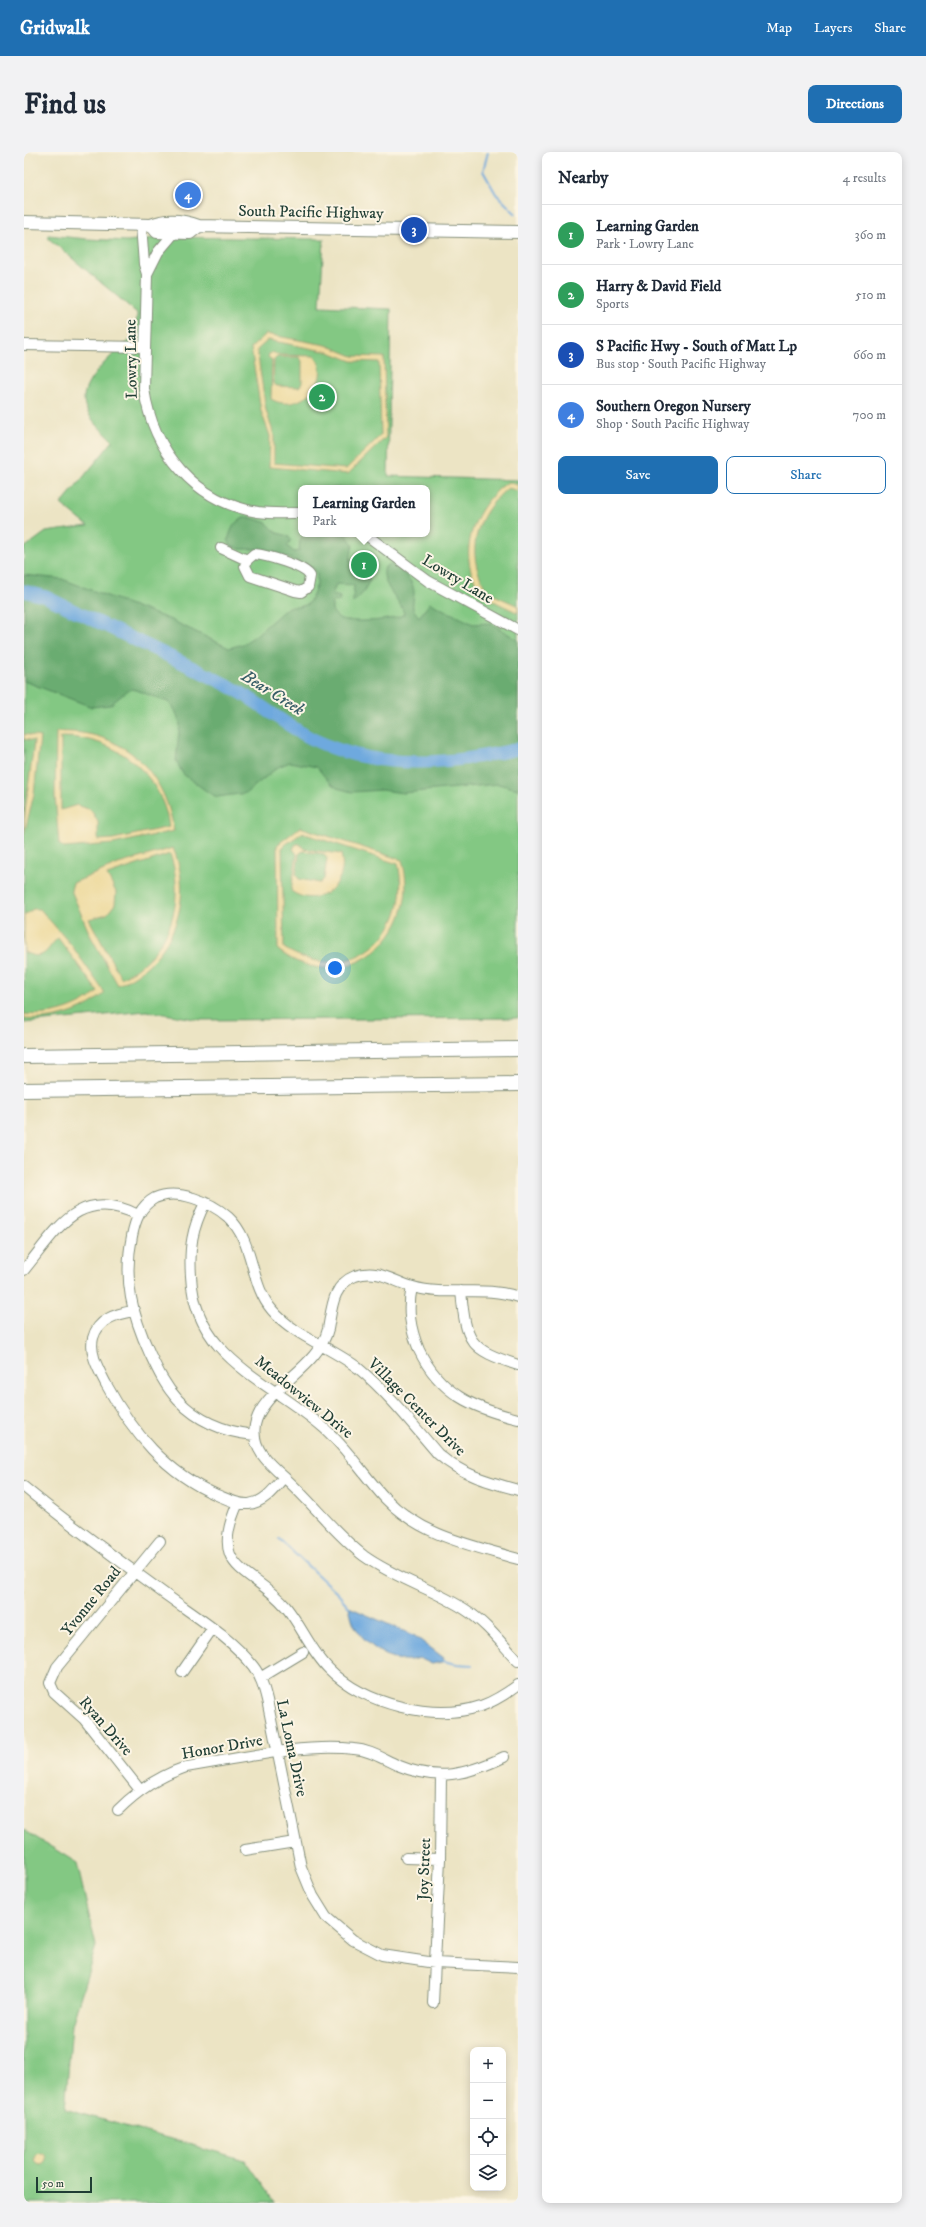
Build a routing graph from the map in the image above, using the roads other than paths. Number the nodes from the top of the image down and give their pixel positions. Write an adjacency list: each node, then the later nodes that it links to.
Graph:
1 (24, 222): 2 (main road, South Pacific Highway)
2 (146, 225): 3 (main road, South Pacific Highway); 4 (main road, South Pacific Highway); 6 (street, Lowry Lane)
3 (199, 226): 4 (main road, South Pacific Highway); 5 (main road, South Pacific Highway)
4 (175, 232): 6 (street, Lowry Lane)
5 (518, 232)
6 (147, 274): 8 (street, Lowry Lane)
7 (24, 345): 8 (street)
8 (144, 347): 9 (street, Lowry Lane)
9 (298, 513)
10 (369, 537): 13 (street, Lowry Lane)
11 (221, 548): 12 (street)
12 (247, 560): 12 (street)
13 (518, 630)
14 (518, 1049): 15 (highway)
15 (24, 1056)
16 (518, 1084): 17 (highway)
17 (24, 1090)
18 (205, 1203): 19 (street, Village Center Drive); 25 (street, Village Center Drive); 27 (street, Meadowview Drive)
19 (138, 1215): 20 (street); 24 (street)
20 (24, 1270)
21 (412, 1287): 22 (street); 25 (street); 28 (street)
22 (461, 1292): 23 (street); 26 (street)
23 (518, 1297)
24 (133, 1311): 29 (street); 33 (street)
25 (321, 1344): 27 (street); 32 (street, Village Center Drive)
26 (518, 1365)
27 (277, 1392): 29 (street); 35 (street, Meadowview Drive)
28 (518, 1419)
29 (254, 1435): 30 (street)
30 (284, 1477): 33 (street); 39 (street)
31 (24, 1487): 36 (street, La Loma Drive)
32 (518, 1490)
33 (238, 1503): 43 (street)
34 (160, 1541): 36 (street, Yvonne Road)
35 (518, 1559)
36 (134, 1572): 37 (street, La Loma Drive); 42 (street, Yvonne Road)
37 (212, 1629): 40 (street); 41 (street, La Loma Drive)
38 (303, 1652): 41 (street)
39 (518, 1661)
40 (182, 1672)
41 (260, 1678): 44 (street, La Loma Drive)
42 (50, 1683): 47 (street, Ryan Drive)
43 (518, 1685)
44 (279, 1753): 46 (street, Honor Drive); 47 (street, Honor Drive); 49 (street, La Loma Drive)
45 (504, 1756): 46 (street, Honor Drive)
46 (441, 1775): 52 (street, Joy Street)
47 (140, 1790): 48 (street, Honor Drive)
48 (118, 1810)
49 (295, 1842): 50 (street); 53 (street, La Loma Drive)
50 (245, 1850)
51 (406, 1858): 52 (street)
52 (440, 1859): 53 (street, Joy Street)
53 (435, 1963): 54 (street, La Loma Drive); 55 (street, Joy Street)
54 (518, 1967)
55 (433, 2003)

